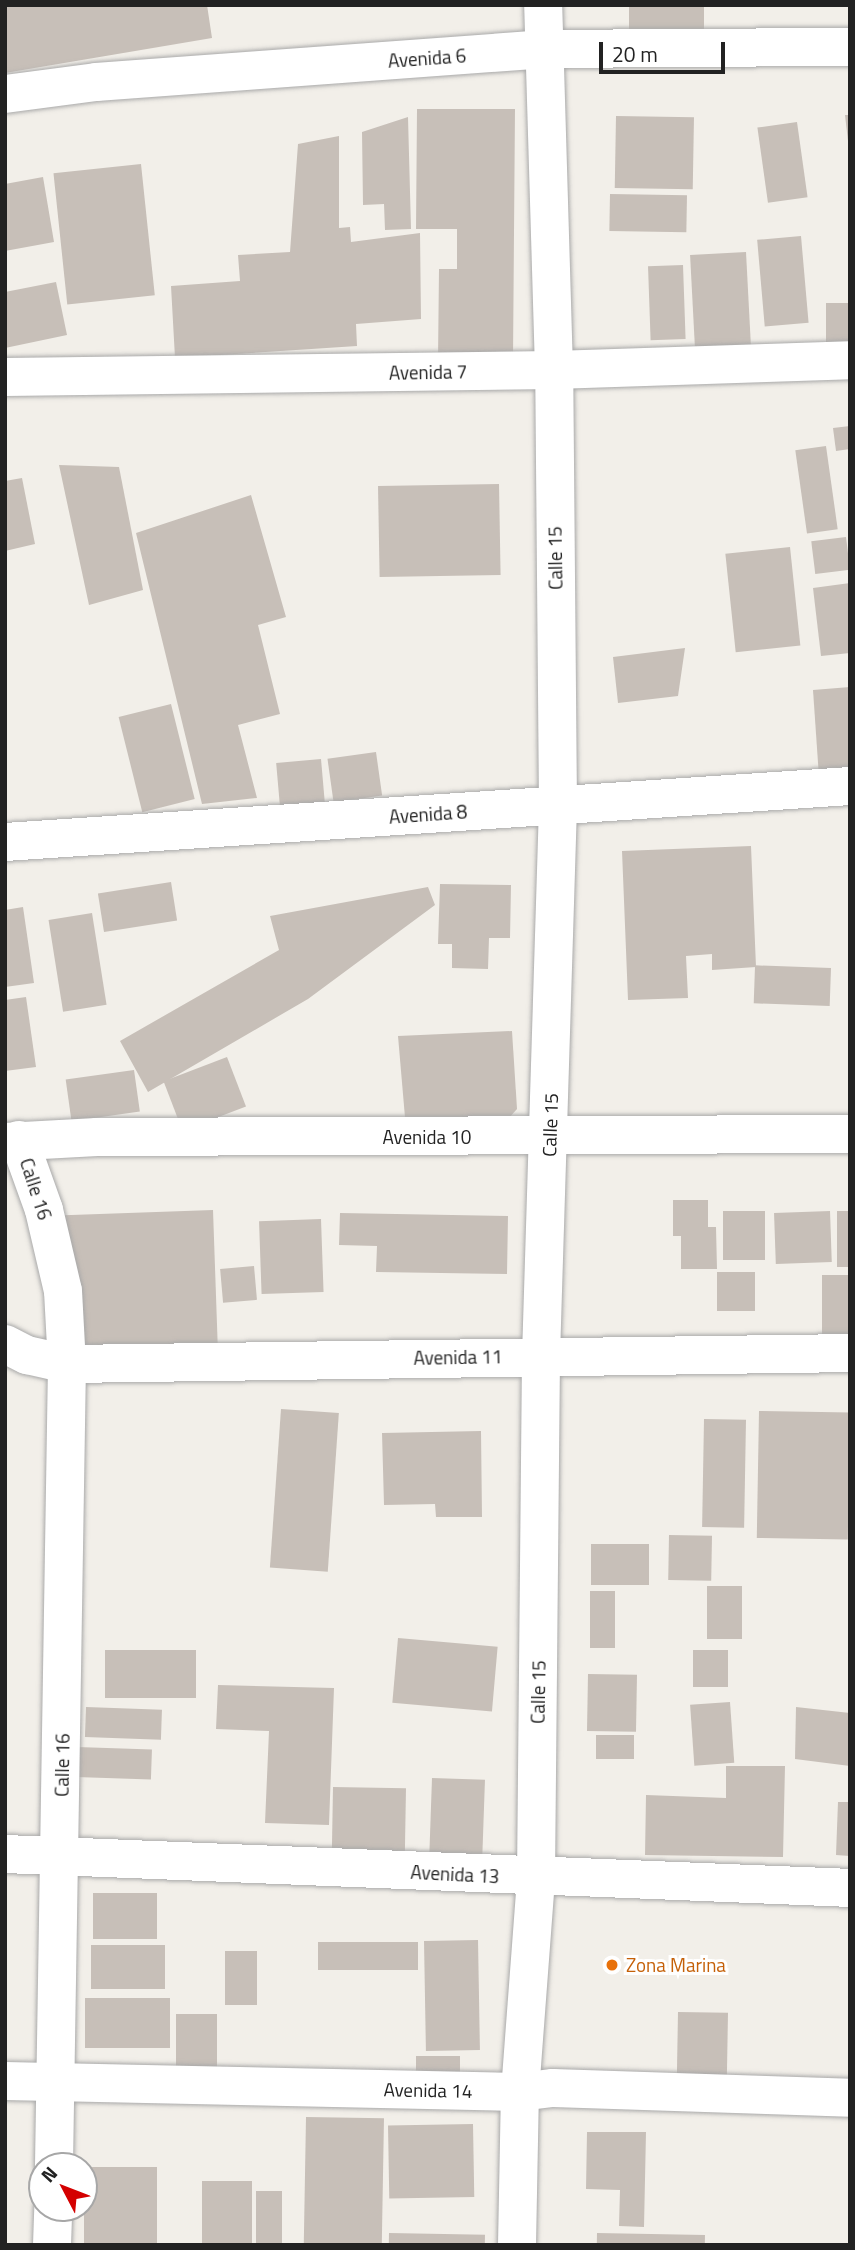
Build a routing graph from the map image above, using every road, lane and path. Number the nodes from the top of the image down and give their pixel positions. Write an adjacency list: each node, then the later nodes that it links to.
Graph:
1 (543, 5): 3 (street, Calle 15)
2 (850, 47): 3 (street, Avenida 6)
3 (543, 49): 4 (street, Avenida 6); 6 (street, Calle 15)
4 (5, 94)
5 (850, 360): 6 (street, Avenida 7)
6 (554, 370): 7 (street, Avenida 7); 9 (street, Calle 15)
7 (5, 377)
8 (850, 786): 9 (street, Avenida 8)
9 (558, 806): 10 (street, Avenida 8); 12 (street, Calle 15)
10 (5, 842)
11 (850, 1134): 12 (street, Avenida 10)
12 (550, 1137): 13 (street, Avenida 10); 16 (street, Calle 15)
13 (12, 1141): 17 (street, Calle 16)
14 (5, 1344): 17 (street)
15 (850, 1353): 16 (street, Avenida 11)
16 (541, 1356): 17 (street, Avenida 11); 20 (street, Calle 15)
17 (67, 1364): 18 (street, Calle 16)
18 (61, 1853): 19 (street, Avenida 13); 20 (street, Avenida 13); 23 (street, Calle 16)
19 (5, 1854)
20 (536, 1878): 21 (street, Avenida 13); 24 (street, Calle 15)
21 (850, 1888)
22 (5, 2081): 23 (street, Avenida 14)
23 (56, 2082): 24 (street, Avenida 14); 26 (street, Calle 16)
24 (520, 2092): 25 (street, Avenida 14); 29 (street, Calle 15)
25 (850, 2098)
26 (54, 2152)
27 (53, 2222): 28 (street)
28 (52, 2245)
29 (517, 2245)

